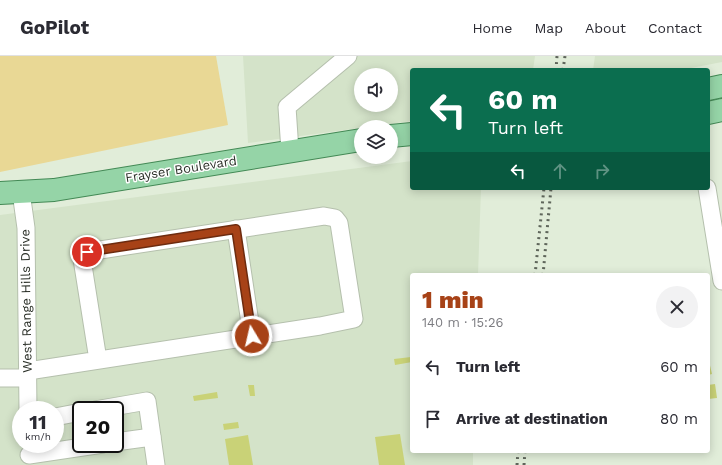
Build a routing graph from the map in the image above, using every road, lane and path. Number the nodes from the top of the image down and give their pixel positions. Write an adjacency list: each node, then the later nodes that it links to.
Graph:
1 (348, 56): 9 (street)
2 (722, 86): 3 (main road)
3 (710, 89)
4 (722, 110): 5 (main road)
5 (710, 113)
6 (410, 134): 7 (main road)
7 (398, 135)
8 (354, 141): 9 (main road, Frayser Boulevard)
9 (290, 151): 11 (main road, Frayser Boulevard)
10 (707, 190): 13 (street)
11 (11, 193): 16 (street, West Range Hills Drive)
12 (236, 229): 14 (street); 14 (street); 15 (street)
13 (722, 281)
14 (252, 336): 15 (street)
15 (98, 360): 16 (street)
16 (27, 375): 17 (street); 18 (street, West Range Hills Drive)
17 (0, 378)
18 (28, 401)
19 (124, 405): 20 (street)
20 (152, 437): 21 (street); 24 (street)
21 (124, 441)
22 (72, 449): 23 (street)
23 (29, 455)
24 (156, 465)

